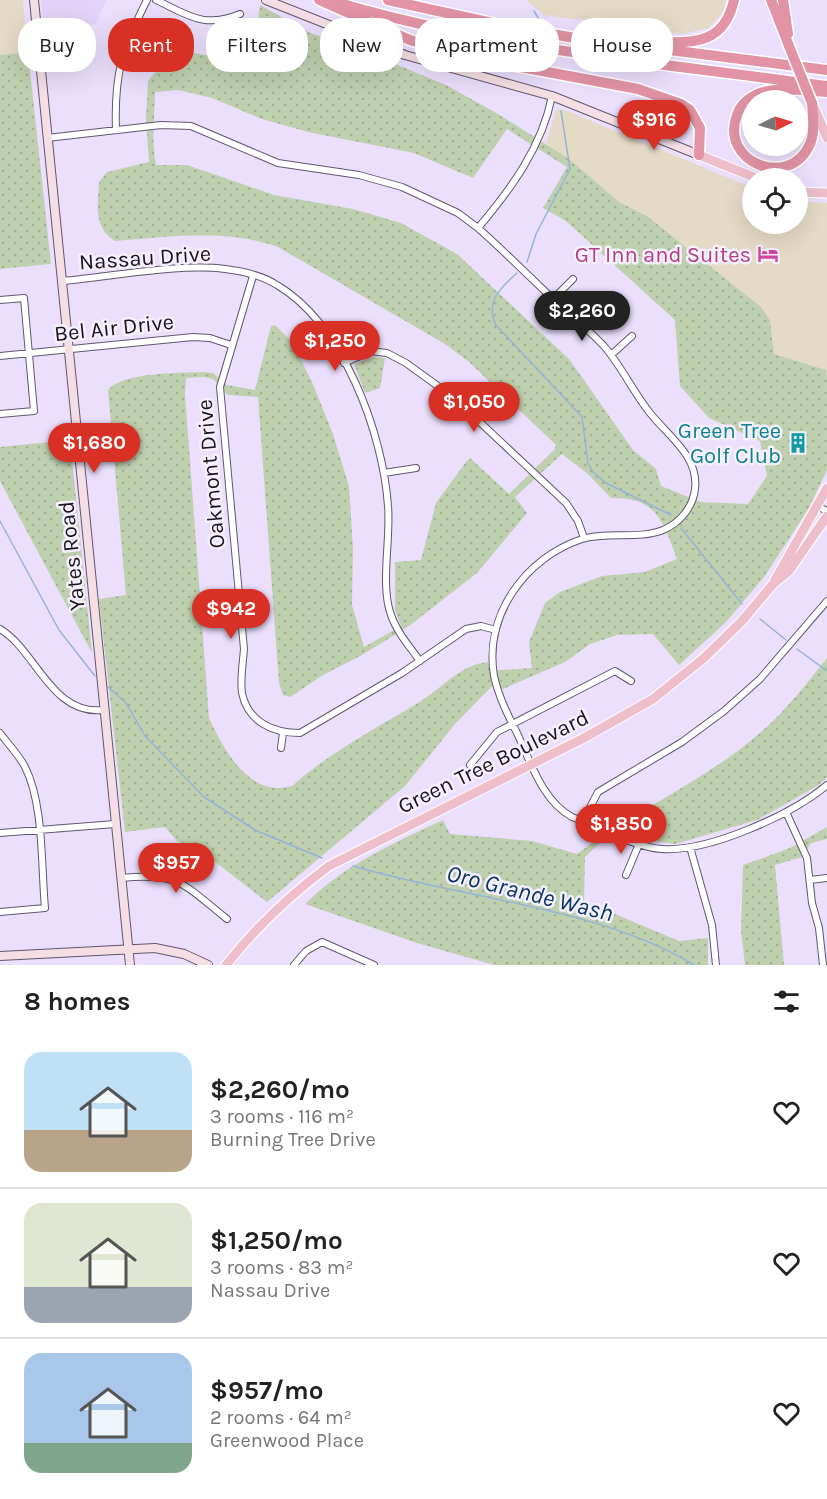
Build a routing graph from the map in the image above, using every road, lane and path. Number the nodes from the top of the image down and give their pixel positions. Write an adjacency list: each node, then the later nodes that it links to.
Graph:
1 (34, 0): 24 (street, Yates Road)
2 (147, 0): 23 (street)
3 (156, 0): 11 (street)
4 (266, 0): 21 (street)
5 (320, 0): 26 (highway)
6 (329, 0): 19 (highway)
7 (388, 0): 12 (highway)
8 (734, 0): 13 (highway)
9 (771, 0): 14 (highway)
10 (783, 0): 14 (highway)
11 (240, 14)
12 (571, 37)
13 (673, 41)
14 (789, 46): 22 (highway, bridge)
15 (673, 50): 16 (highway)
16 (765, 62): 17 (highway); 18 (highway)
17 (827, 64)
18 (827, 70)
19 (827, 86)
20 (827, 92): 22 (highway)
21 (552, 96): 26 (street); 30 (street)
22 (812, 103): 25 (main road)
23 (116, 129): 24 (street); 30 (street)
24 (47, 138): 33 (street, Yates Road)
25 (827, 138)
26 (699, 155): 27 (main road)
27 (742, 172)
28 (808, 192): 29 (main road)
29 (827, 193)
30 (478, 228): 34 (street)
31 (253, 276): 33 (street, Nassau Drive); 37 (street, Oakmont Drive); 42 (street, Nassau Drive)
32 (573, 279): 34 (street)
33 (62, 281): 38 (street, Yates Road)
34 (553, 299): 40 (street)
35 (0, 300): 39 (street)
36 (632, 336): 40 (street)
37 (231, 345): 38 (street, Bel Air Drive); 59 (street, Oakmont Drive)
38 (69, 349): 39 (street, Bel Air Drive); 56 (street, Yates Road)
39 (29, 353): 41 (street, Bel Air Drive); 43 (street)
40 (611, 355): 49 (street)
41 (0, 356)
42 (344, 363): 45 (street, Nassau Drive); 49 (street)
43 (0, 414)
44 (416, 468): 45 (street)
45 (384, 473): 54 (street, Nassau Drive)
46 (827, 488): 47 (main road, Green Tree Boulevard)
47 (823, 509): 50 (main road, Green Tree Boulevard)
48 (827, 516): 50 (main road, Green Tree Boulevard)
49 (584, 538): 53 (street)
50 (773, 584): 61 (main road, Green Tree Boulevard)
51 (827, 601): 65 (street)
52 (0, 629): 56 (street)
53 (496, 630): 54 (street); 57 (street)
54 (420, 661): 59 (street)
55 (632, 681): 57 (street)
56 (104, 710): 66 (street, Yates Road)
57 (512, 723): 61 (street); 62 (street)
58 (0, 733): 67 (street)
59 (283, 733): 60 (street)
60 (281, 748)
61 (532, 764): 65 (street); 81 (main road, Green Tree Boulevard)
62 (470, 765)
63 (827, 785): 64 (street)
64 (786, 812): 70 (street); 74 (street)
65 (583, 821): 69 (street)
66 (115, 824): 67 (street); 72 (street, Yates Road)
67 (38, 830): 68 (street); 75 (street)
68 (0, 833)
69 (639, 844): 70 (street); 71 (street)
70 (690, 847): 84 (street)
71 (626, 875)
72 (121, 878): 76 (street); 77 (street, Yates Road)
73 (827, 878): 74 (street)
74 (810, 880): 85 (street)
75 (0, 912)
76 (227, 919)
77 (128, 950): 78 (street); 79 (street, Yates Road); 80 (street)
78 (0, 956)
79 (130, 965)
80 (208, 965)
81 (226, 965)
82 (294, 965): 83 (street)
83 (374, 965)
84 (716, 965)
85 (823, 965)

